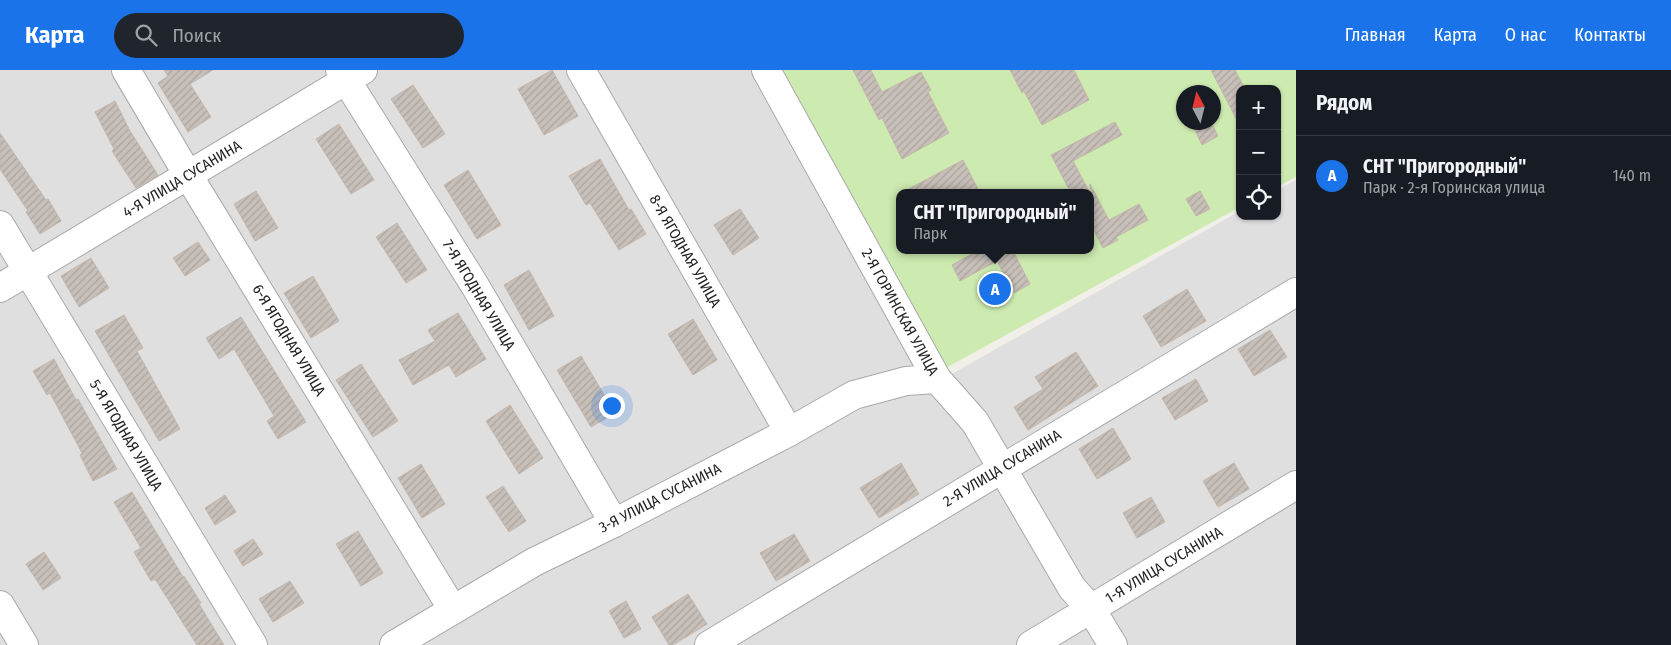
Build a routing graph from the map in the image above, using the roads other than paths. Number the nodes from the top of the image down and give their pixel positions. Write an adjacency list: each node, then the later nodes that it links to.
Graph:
1 (126, 70): 5 (street, 6-Я ЯГОДНАЯ УЛИЦА)
2 (581, 70): 11 (street, 8-Я ЯГОДНАЯ УЛИЦА)
3 (766, 70): 10 (street, 2-Я ГОРИНСКАЯ УЛИЦА)
4 (350, 73): 5 (street, 4-Я УЛИЦА СУСАНИНА); 14 (street, 7-Я ЯГОДНАЯ УЛИЦА)
5 (188, 175): 7 (street, 4-Я УЛИЦА СУСАНИНА); 17 (street, 6-Я ЯГОДНАЯ УЛИЦА)
6 (0, 225): 7 (street, 5-Я ЯГОДНАЯ УЛИЦА)
7 (28, 272): 8 (street, 4-Я УЛИЦА СУСАНИНА); 19 (street, 5-Я ЯГОДНАЯ УЛИЦА)
8 (0, 288)
9 (1296, 292): 12 (street, 2-Я УЛИЦА СУСАНИНА)
10 (937, 379): 11 (street, 3-Я УЛИЦА СУСАНИНА); 12 (street, 2-Я ГОРИНСКАЯ УЛИЦА)
11 (789, 432): 14 (street, 3-Я УЛИЦА СУСАНИНА)
12 (1001, 469): 16 (street, 2-Я ГОРИНСКАЯ УЛИЦА); 21 (street, 2-Я УЛИЦА СУСАНИНА)
13 (1296, 485): 16 (street, 1-Я УЛИЦА СУСАНИНА)
14 (614, 523): 17 (street, 3-Я УЛИЦА СУСАНИНА)
15 (0, 605): 18 (street)
16 (1091, 609): 22 (street, 1-Я УЛИЦА СУСАНИНА); 23 (street, 2-Я ГОРИНСКАЯ УЛИЦА)
17 (453, 610): 20 (street, 3-Я УЛИЦА СУСАНИНА)
18 (24, 645)
19 (253, 645)
20 (394, 645)
21 (709, 645)
22 (1031, 645)
23 (1113, 645)

